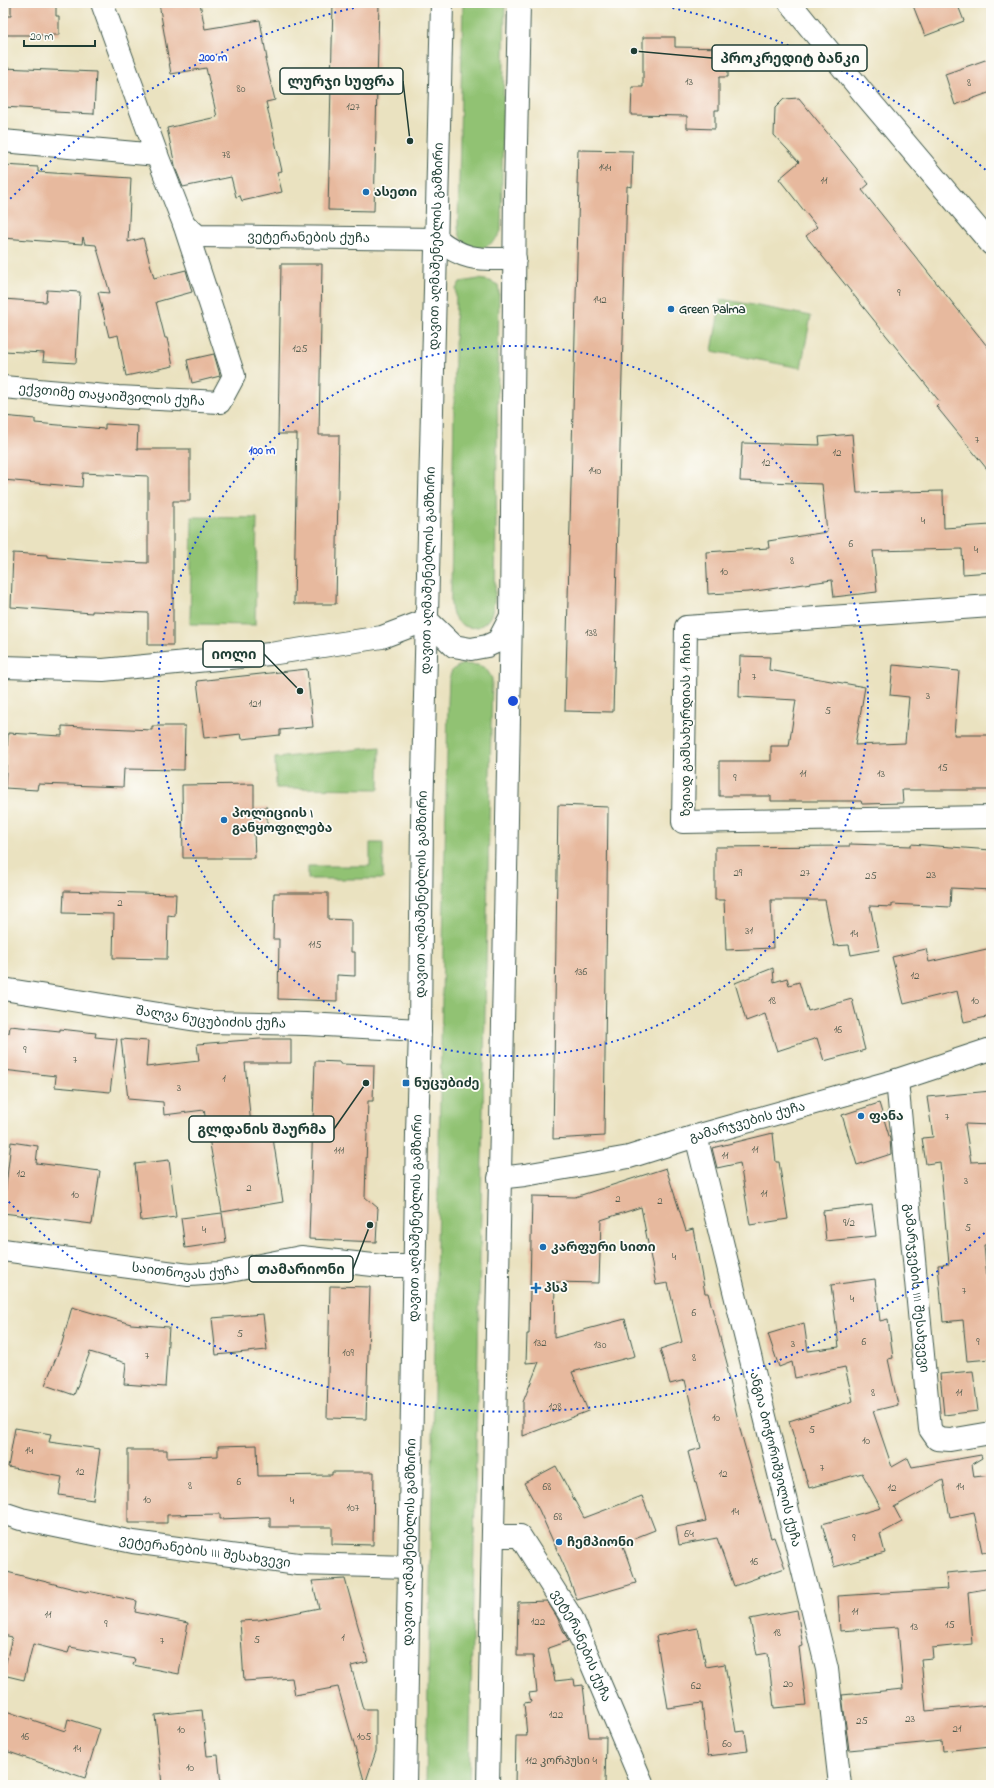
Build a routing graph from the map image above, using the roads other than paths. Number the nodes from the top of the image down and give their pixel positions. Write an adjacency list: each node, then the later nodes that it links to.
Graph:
1 (102, 3): 6 (street)
2 (442, 3): 8 (street, დავით აღმაშენებლის გამზირი)
3 (519, 3): 10 (street)
4 (790, 3): 9 (street)
5 (3, 141): 6 (street)
6 (157, 155): 7 (street)
7 (184, 224): 8 (street, ვეტერანების ქუჩა); 11 (street, ექვთიმე თაყაიშვილის ქუჩა)
8 (438, 239): 10 (street); 14 (street, დავით აღმაშენებლის გამზირი)
9 (991, 244)
10 (515, 259): 13 (street)
11 (3, 387)
12 (991, 606): 16 (street, ზვიად გამსახურდიას 1 ჩიხი)
13 (510, 616): 14 (street); 22 (street)
14 (427, 620): 15 (street); 18 (street, დავით აღმაშენებლის გამზირი)
15 (3, 667)
16 (991, 818)
17 (3, 989): 18 (street, შალვა ნუცუბიძის ქუჩა)
18 (420, 1030): 24 (street, დავით აღმაშენებლის გამზირი)
19 (991, 1049): 20 (street, გამარჯვების ქუჩა)
20 (897, 1080): 21 (street, გამარჯვების ქუჩა); 25 (street, გამარჯვების III შესახვევი)
21 (696, 1136): 22 (street, გამარჯვების ქუჩა); 32 (street, ანგია ბოჭორიშვილის ქუჩა)
22 (500, 1178): 27 (street)
23 (3, 1250): 24 (street, საითნოვას ქუჩა)
24 (415, 1266): 28 (street, დავით აღმაშენებლის გამზირი)
25 (991, 1433)
26 (3, 1513): 28 (street, ვეტერანების III შესახვევი)
27 (493, 1536): 30 (street); 31 (street, ვეტერანების ქუჩა)
28 (410, 1567): 29 (street, დავით აღმაშენებლის გამზირი)
29 (406, 1785)
30 (488, 1785)
31 (643, 1785)
32 (840, 1785)

